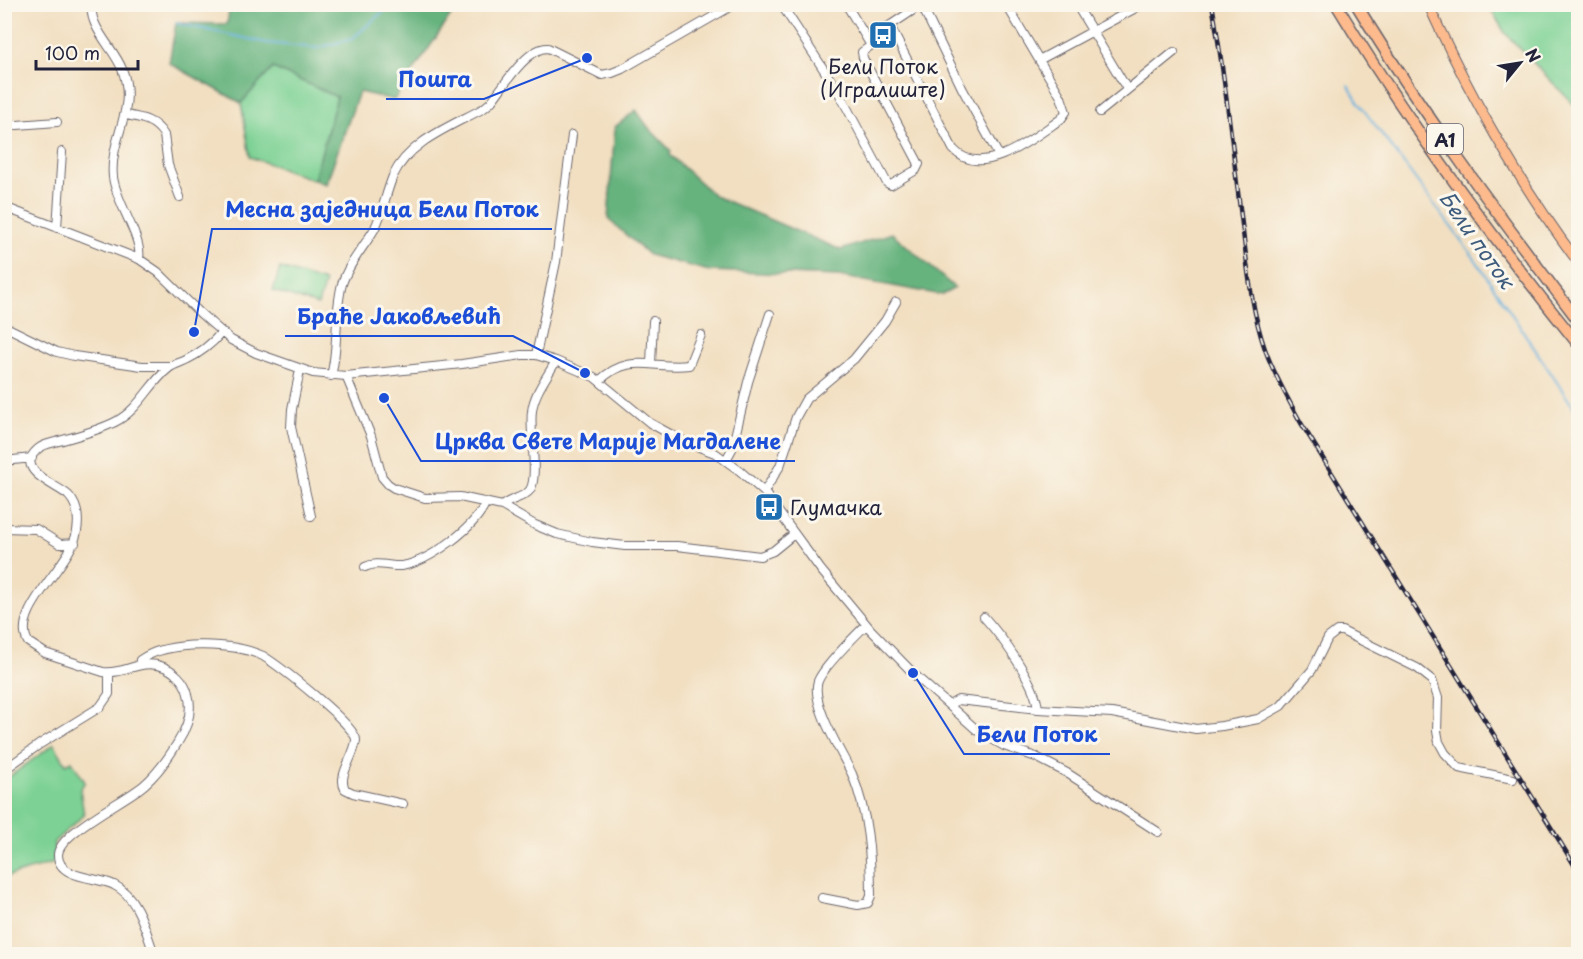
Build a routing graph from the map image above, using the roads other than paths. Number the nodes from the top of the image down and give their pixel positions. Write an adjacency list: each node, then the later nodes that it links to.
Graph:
1 (735, 4): 44 (street)
2 (782, 4): 14 (street)
3 (846, 4): 14 (street)
4 (1006, 4): 16 (street)
5 (1076, 4): 13 (street)
6 (1143, 4): 13 (street)
7 (1336, 4): 37 (highway, A1)
8 (1356, 4): 32 (highway, A1)
9 (1428, 4): 29 (main road)
10 (90, 5): 19 (street)
11 (921, 5): 12 (street); 24 (street)
12 (890, 26): 14 (street); 24 (street)
13 (1092, 32): 16 (street); 17 (street)
14 (868, 40)
15 (1174, 52): 17 (street)
16 (1039, 60): 24 (street)
17 (1127, 89): 18 (street)
18 (1100, 112)
19 (126, 115): 25 (street); 28 (street)
20 (57, 122): 21 (street)
21 (4, 126)
22 (572, 135): 38 (street)
23 (62, 152): 27 (street)
24 (999, 156)
25 (180, 197)
26 (4, 207): 27 (street)
27 (57, 228): 28 (street)
28 (139, 259): 35 (street)
29 (1578, 262)
30 (896, 302): 51 (street)
31 (770, 314): 49 (street)
32 (1578, 320)
33 (653, 321): 40 (street)
34 (4, 326): 41 (street)
35 (221, 333): 42 (street); 43 (street)
36 (701, 335): 40 (street)
37 (1578, 344)
38 (536, 355): 39 (street); 45 (street)
39 (556, 361): 47 (street); 53 (street)
40 (651, 363): 47 (street)
41 (142, 366): 42 (street); 46 (street)
42 (171, 366): 46 (street)
43 (300, 370): 44 (street); 54 (street)
44 (331, 376): 45 (street)
45 (346, 376): 52 (street)
46 (158, 379): 48 (street)
47 (599, 381): 49 (street)
48 (32, 458): 50 (street); 57 (street)
49 (726, 460): 51 (street)
50 (4, 461)
51 (764, 492): 56 (street)
52 (486, 502): 53 (street); 58 (street)
53 (502, 506): 56 (street)
54 (311, 516)
55 (4, 528): 57 (street)
56 (794, 534): 60 (street)
57 (75, 543): 62 (street)
58 (365, 567)
59 (984, 617): 64 (street)
60 (866, 625): 63 (street); 69 (street)
61 (139, 665): 62 (street); 67 (street); 70 (street)
62 (109, 673): 65 (street)
63 (949, 705): 64 (street); 68 (street)
64 (1038, 709): 66 (street)
65 (4, 770)
66 (1513, 779)
67 (403, 804)
68 (1158, 832)
69 (822, 898)
70 (154, 954)

